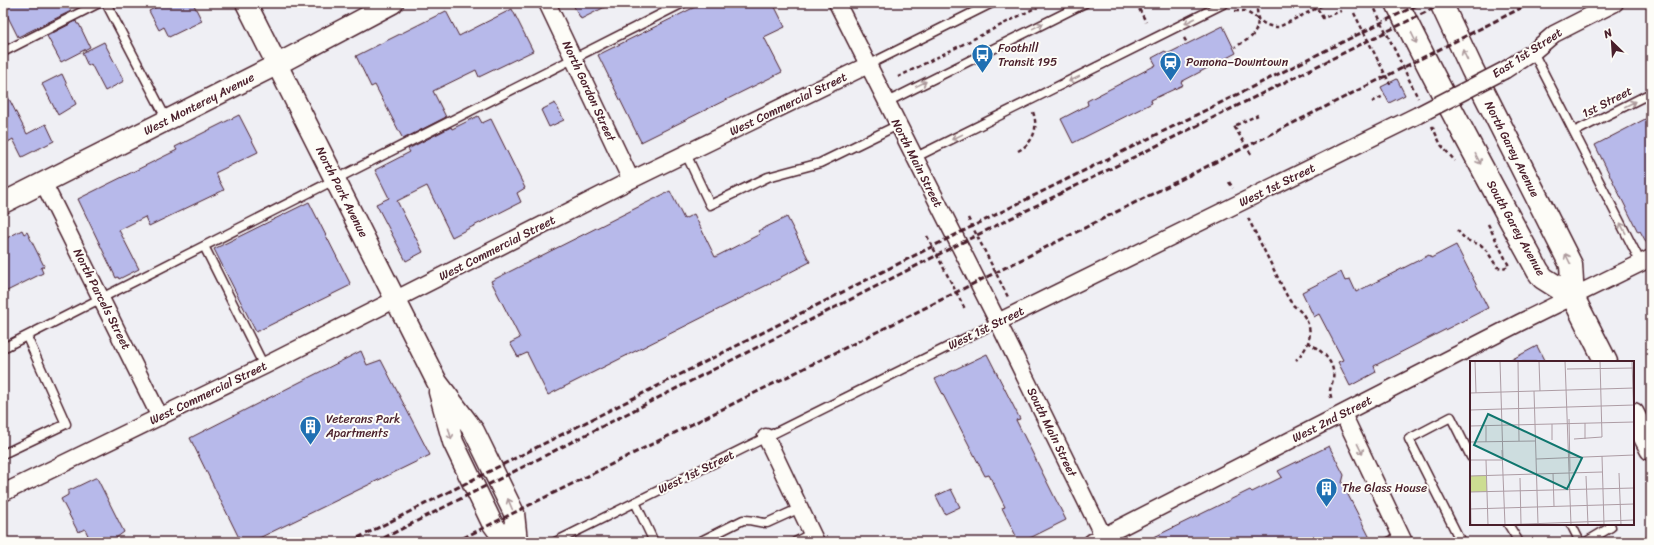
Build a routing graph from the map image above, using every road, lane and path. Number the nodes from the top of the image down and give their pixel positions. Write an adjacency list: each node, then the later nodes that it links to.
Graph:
1 (99, 3): 31 (lane)
2 (106, 3): 45 (lane)
3 (246, 3): 34 (street, North Park Avenue)
4 (393, 3): 34 (street, West Monterey Avenue)
5 (547, 3): 33 (street, North Gordon Street)
6 (683, 3): 33 (lane)
7 (837, 3): 35 (street, North Main Street)
8 (992, 3): 35 (lane, West Commercial Street)
9 (1045, 3): 36 (path)
10 (1085, 3): 40 (lane, one-way to 10)
11 (1136, 3): 25 (path)
12 (1225, 3): 51 (lane, one-way to 51)
13 (1260, 3): 24 (path)
14 (1314, 3): 20 (path)
15 (1327, 3): 20 (path)
16 (1372, 3): 43 (path)
17 (1397, 3): 66 (main road, South Garey Avenue, one-way to 66)
18 (1441, 3): 66 (main road, North Garey Avenue, one-way to 18)
19 (1615, 3): 32 (street, East 1st Street)
20 (1317, 8): 21 (path); 24 (path)
21 (1340, 11)
22 (1354, 13): 37 (path, bridge)
23 (1230, 14): 24 (path)
24 (1258, 18): 30 (path)
25 (1146, 22)
26 (1189, 34): 27 (path)
27 (1184, 38): 28 (path); 29 (path)
28 (1178, 41)
29 (1187, 43)
30 (1235, 47)
31 (3, 52)
32 (1533, 52): 43 (street, East 1st Street, bridge); 47 (lane)
33 (574, 57): 53 (lane); 54 (street, North Gordon Street)
34 (278, 64): 45 (street, West Monterey Avenue); 53 (street, North Park Avenue)
35 (868, 65): 40 (street, North Main Street); 49 (street, West Commercial Street)
36 (898, 77)
37 (1390, 84)
38 (1651, 93): 47 (lane, 1st Street, one-way to 38)
39 (1385, 95): 41 (path)
40 (886, 102): 46 (street, North Main Street)
41 (1372, 102)
42 (1032, 108): 48 (path)
43 (1423, 114): 52 (path); 58 (street, West 1st Street)
44 (1258, 115): 50 (path)
45 (167, 120): 55 (street, West Monterey Avenue)
46 (898, 125): 49 (lane); 51 (street, North Main Street)
47 (1574, 132): 64 (lane, one-way to 47)
48 (1018, 151)
49 (686, 154): 54 (street, West Commercial Street)
50 (1251, 154)
51 (914, 158): 70 (street, North Main Street)
52 (1459, 165)
53 (335, 178): 63 (lane); 68 (street, North Park Avenue)
54 (631, 180): 68 (street, West Commercial Street)
55 (43, 182): 57 (street, West Monterey Avenue); 67 (street, North Parcels Street)
56 (1229, 182): 58 (path)
57 (3, 203)
58 (1240, 203): 70 (street, West 1st Street); 72 (path)
59 (968, 218): 65 (path)
60 (1486, 219): 61 (path)
61 (1457, 230)
62 (926, 236): 69 (path)
63 (204, 246): 67 (lane); 76 (lane)
64 (1646, 260): 66 (street, West 2nd Street)
65 (1008, 297)
66 (1573, 297): 75 (main road); 79 (street, West 2nd Street)
67 (101, 299): 71 (lane); 81 (street, North Parcels Street)
68 (396, 299): 76 (street, West Commercial Street); 77 (street, North Park Avenue)
69 (965, 309)
70 (998, 322): 82 (lane, West 1st Street); 93 (street, South Main Street)
71 (27, 337): 73 (lane); 84 (lane)
72 (1308, 342): 74 (path); 78 (path)
73 (3, 348)
74 (1296, 360)
75 (1605, 361)
76 (264, 366): 81 (street, West Commercial Street)
77 (437, 382): 96 (street, North Park Avenue, one-way to 96); 97 (street, North Park Avenue, one-way to 77)
78 (1332, 400)
79 (1343, 414): 93 (street, West 2nd Street); 94 (street, one-way to 94)
80 (1634, 416): 83 (main road)
81 (160, 417): 86 (street, West Commercial Street)
82 (766, 437): 87 (lane, West 1st Street); 88 (street)
83 (1651, 449)
84 (3, 454)
85 (1470, 455): 101 (lane)
86 (3, 493)
87 (635, 502): 95 (lane); 98 (lane, West 1st Street)
88 (800, 508): 92 (street); 99 (lane)
89 (1509, 525): 102 (lane)
90 (1572, 525): 103 (lane)
91 (1610, 525): 104 (lane)
92 (814, 538): 100 (lane)
93 (1100, 540)
94 (1398, 540)
95 (651, 541)
96 (506, 542)
97 (517, 542)
98 (555, 542)
99 (699, 542)
100 (795, 542)
101 (1461, 542)
102 (1519, 542)
103 (1580, 542)
104 (1586, 542)

